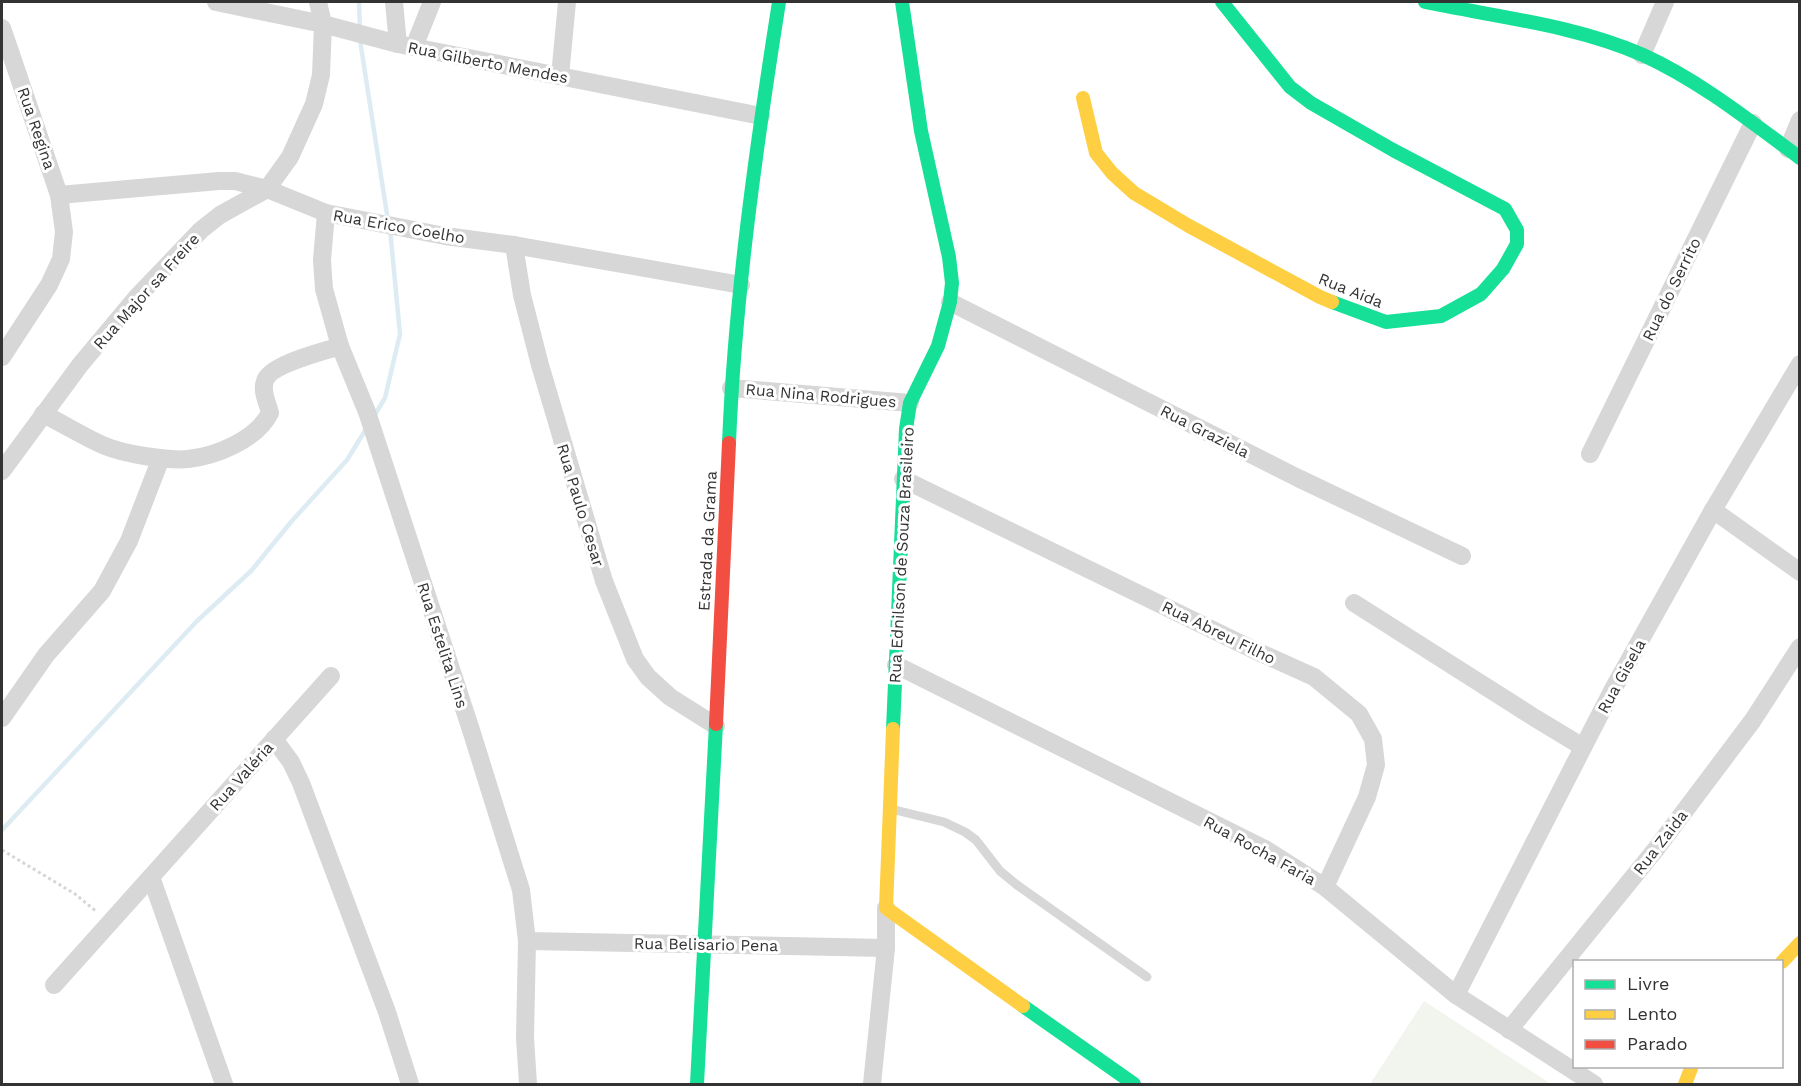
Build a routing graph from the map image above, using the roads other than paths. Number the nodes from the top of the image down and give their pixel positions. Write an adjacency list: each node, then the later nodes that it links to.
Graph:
1 (216, 2): 11 (street, Rua Gilberto Mendes)
2 (318, 2): 11 (street, Rua Major sa Freire)
3 (394, 2): 13 (street)
4 (432, 2): 13 (street)
5 (567, 2): 15 (street)
6 (779, 2): 17 (street, Estrada da Grama)
7 (902, 2): 26 (street, Rua Ednilson de Souza Brasileiro)
8 (1222, 2): 16 (street, Rua Aida)
9 (1425, 2): 14 (street)
10 (1665, 2): 14 (street)
11 (323, 24): 13 (street, Rua Gilberto Mendes); 21 (street, Rua Major sa Freire)
12 (2, 28): 22 (street, Rua Regina)
13 (406, 45): 15 (street, Rua Gilberto Mendes)
14 (1642, 55): 19 (street)
15 (560, 76): 17 (street, Rua Gilberto Mendes)
16 (1083, 98)
17 (761, 116): 25 (street, Estrada da Grama)
18 (1800, 120): 20 (street)
19 (1753, 123): 20 (street); 33 (street, Rua do Serrito)
20 (1794, 154)
21 (267, 189): 22 (street, Rua Erico Coelho); 23 (street, Rua Erico Coelho); 32 (street, Rua Major sa Freire)
22 (59, 195): 28 (street)
23 (326, 213): 24 (street, Rua Erico Coelho); 27 (street, Rua Estelita Lins)
24 (514, 245): 25 (street, Rua Erico Coelho); 45 (street, Rua Paulo Cesar)
25 (741, 285): 30 (street, Estrada da Grama)
26 (950, 302): 31 (street, Rua Ednilson de Souza Brasileiro); 38 (street, Rua Graziela)
27 (340, 346): 34 (street); 52 (street, Rua Estelita Lins)
28 (2, 357)
29 (1800, 364): 37 (street, Rua Gisela)
30 (731, 388): 31 (street, Rua Nina Rodrigues); 45 (street, Estrada da Grama)
31 (910, 403): 36 (street, Rua Ednilson de Souza Brasileiro)
32 (44, 414): 34 (street); 35 (street, Rua Major sa Freire)
33 (1590, 454)
34 (161, 458): 44 (street)
35 (2, 471)
36 (903, 479): 42 (street, Rua Ednilson de Souza Brasileiro); 50 (street, Rua Abreu Filho)
37 (1713, 510): 39 (street); 47 (street, Rua Gisela)
38 (1462, 556)
39 (1800, 572)
40 (1354, 603): 47 (street)
41 (1800, 647): 60 (street, Rua Zaida)
42 (896, 665): 48 (street, Rua Ednilson de Souza Brasileiro); 50 (street, Rua Rocha Faria)
43 (331, 676): 46 (street, Rua Valéria)
44 (2, 718)
45 (716, 726): 54 (street, Estrada da Grama)
46 (274, 739): 49 (street, Rua Valéria); 63 (street)
47 (1583, 747): 59 (street, Rua Gisela)
48 (889, 809): 51 (street, Rua Ednilson de Souza Brasileiro); 57 (lane)
49 (151, 877): 58 (street, Rua Valéria); 62 (street)
50 (1325, 887): 59 (street, Rua Rocha Faria)
51 (886, 908): 55 (street, Rua Ednilson de Souza Brasileiro); 67 (street)
52 (527, 941): 54 (street, Rua Belisario Pena); 64 (street, Rua Estelita Lins)
53 (1800, 943): 56 (street)
54 (704, 944): 55 (street, Rua Belisario Pena); 65 (street, Estrada da Grama)
55 (886, 948): 66 (street, Rua Ednilson de Souza Brasileiro)
56 (1783, 961)
57 (1148, 977)
58 (54, 985)
59 (1456, 995): 60 (street, Rua Rocha Faria)
60 (1509, 1030): 68 (street, Rua Rocha Faria)
61 (1691, 1068): 69 (street)
62 (224, 1084)
63 (410, 1084)
64 (528, 1084)
65 (698, 1084)
66 (872, 1084)
67 (1134, 1084)
68 (1594, 1084)
69 (1685, 1084)

